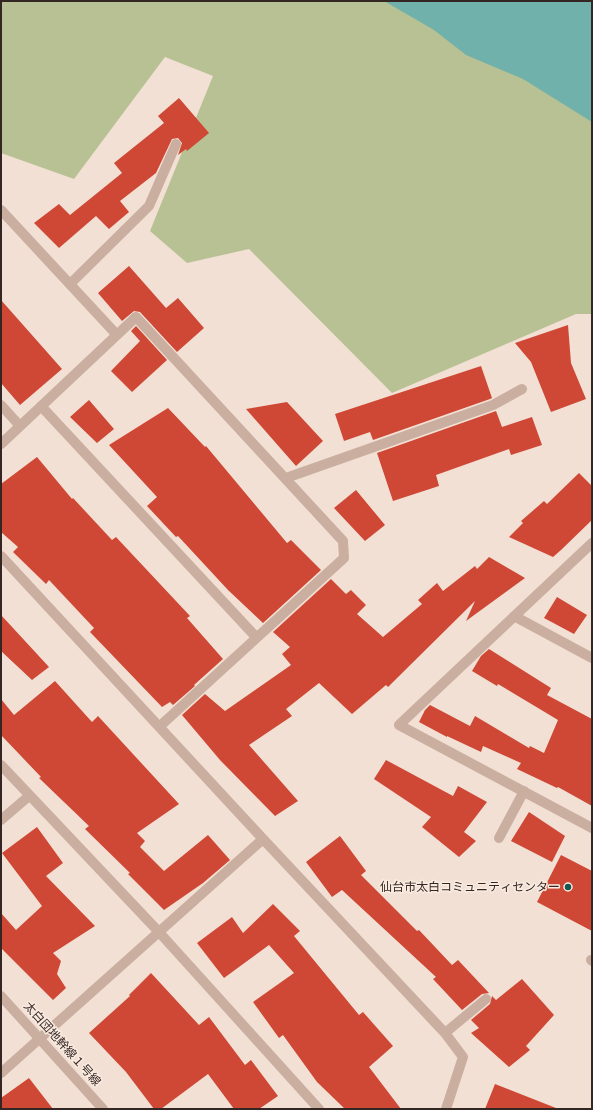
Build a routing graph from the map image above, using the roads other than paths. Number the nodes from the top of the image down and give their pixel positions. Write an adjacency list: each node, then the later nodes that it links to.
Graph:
1 (176, 144): 3 (street)
2 (1, 210): 3 (street)
3 (70, 284): 4 (street)
4 (117, 335): 7 (street); 10 (street)
5 (522, 389): 10 (street)
6 (1, 405): 8 (street)
7 (41, 406): 8 (street); 14 (street)
8 (20, 426): 9 (street)
9 (1, 444)
10 (286, 478): 14 (street)
11 (592, 543): 13 (street)
12 (1, 556): 16 (street)
13 (514, 616): 15 (street); 18 (street)
14 (256, 637): 16 (street)
15 (592, 658)
16 (159, 727): 23 (street)
17 (1, 765): 19 (street)
18 (524, 791): 21 (street); 22 (street)
19 (29, 796): 20 (street); 24 (street)
20 (1, 820)
21 (592, 828)
22 (499, 838)
23 (263, 839): 24 (street); 27 (street)
24 (158, 931): 28 (street); 31 (street)
25 (1, 996): 28 (street, 太白団地幹線１号線)
26 (486, 999): 27 (street)
27 (446, 1033): 32 (street)
28 (39, 1038): 29 (street); 30 (street, 太白団地幹線１号線)
29 (1, 1073)
30 (103, 1109)
31 (319, 1109)
32 (446, 1109)

